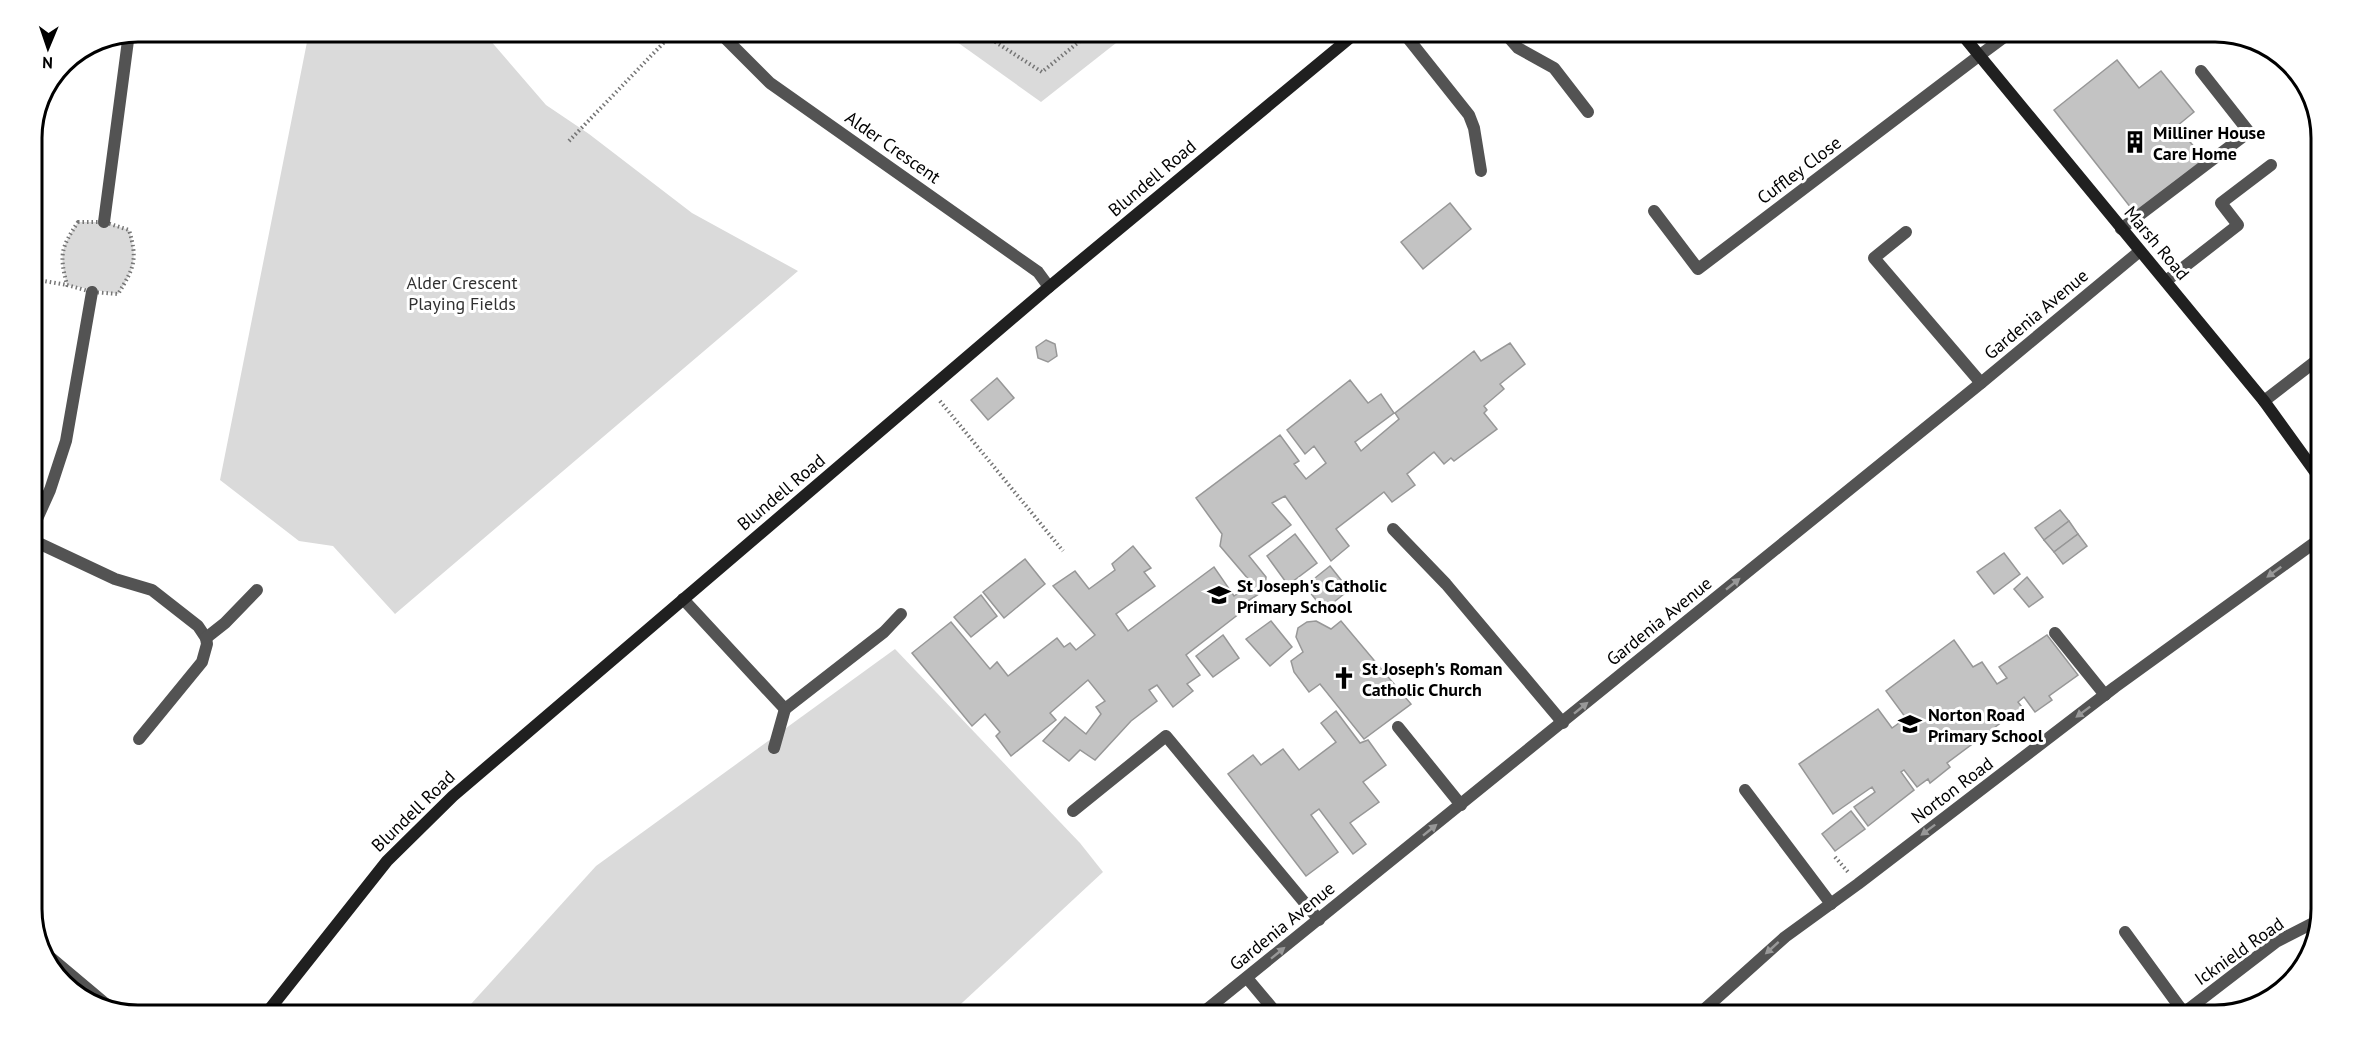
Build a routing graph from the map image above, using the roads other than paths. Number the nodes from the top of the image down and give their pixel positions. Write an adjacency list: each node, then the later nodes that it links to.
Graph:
1 (729, 42): 19 (street, Alder Crescent)
2 (1345, 42): 19 (street, Blundell Road)
3 (1411, 42): 12 (street)
4 (1513, 42): 10 (street)
5 (1969, 42): 8 (street, Marsh Road)
6 (1998, 42): 8 (street)
7 (128, 43): 14 (street)
8 (1980, 55): 13 (street, Cuffley Close); 15 (street, Marsh Road)
9 (2201, 71): 15 (street)
10 (1588, 112)
11 (2271, 165): 18 (street)
12 (1481, 171)
13 (1654, 212)
14 (104, 222)
15 (2121, 229): 17 (street, Marsh Road)
16 (1906, 232): 22 (street)
17 (2140, 251): 18 (street, Marsh Road); 22 (street, Gardenia Avenue)
18 (2166, 281): 23 (street, Marsh Road)
19 (1049, 287): 30 (street, Blundell Road)
20 (92, 292): 25 (street)
21 (2311, 365): 23 (street)
22 (1981, 383): 36 (street, Gardenia Avenue, one-way to 22)
23 (2264, 401): 24 (street, Marsh Road)
24 (2311, 466)
25 (42, 508)
26 (1394, 529): 36 (street)
27 (42, 545): 33 (street)
28 (2311, 545): 34 (street, Norton Road, one-way to 34)
29 (257, 590): 33 (street)
30 (682, 600): 35 (street); 50 (street, Blundell Road)
31 (901, 614): 35 (street)
32 (2055, 633): 34 (street)
33 (206, 638): 38 (street)
34 (2105, 695): 43 (street, Norton Road, one-way to 43)
35 (784, 709): 39 (street)
36 (1563, 723): 41 (street, Gardenia Avenue)
37 (1398, 727): 41 (street)
38 (139, 739)
39 (774, 748)
40 (1745, 790): 43 (street)
41 (1461, 805): 44 (street, Gardenia Avenue, one-way to 41)
42 (1072, 811): 44 (street)
43 (1831, 904): 53 (street, Norton Road, one-way to 53)
44 (1319, 920): 48 (street, Gardenia Avenue, one-way to 44)
45 (2309, 925): 55 (street, Icknield Road)
46 (2125, 932): 54 (street)
47 (62, 967): 49 (street)
48 (1247, 978): 51 (street, Gardenia Avenue); 52 (street)
49 (95, 994)
50 (274, 1005)
51 (1214, 1005)
52 (1269, 1005)
53 (1710, 1005)
54 (2177, 1005)
55 (2195, 1005)

